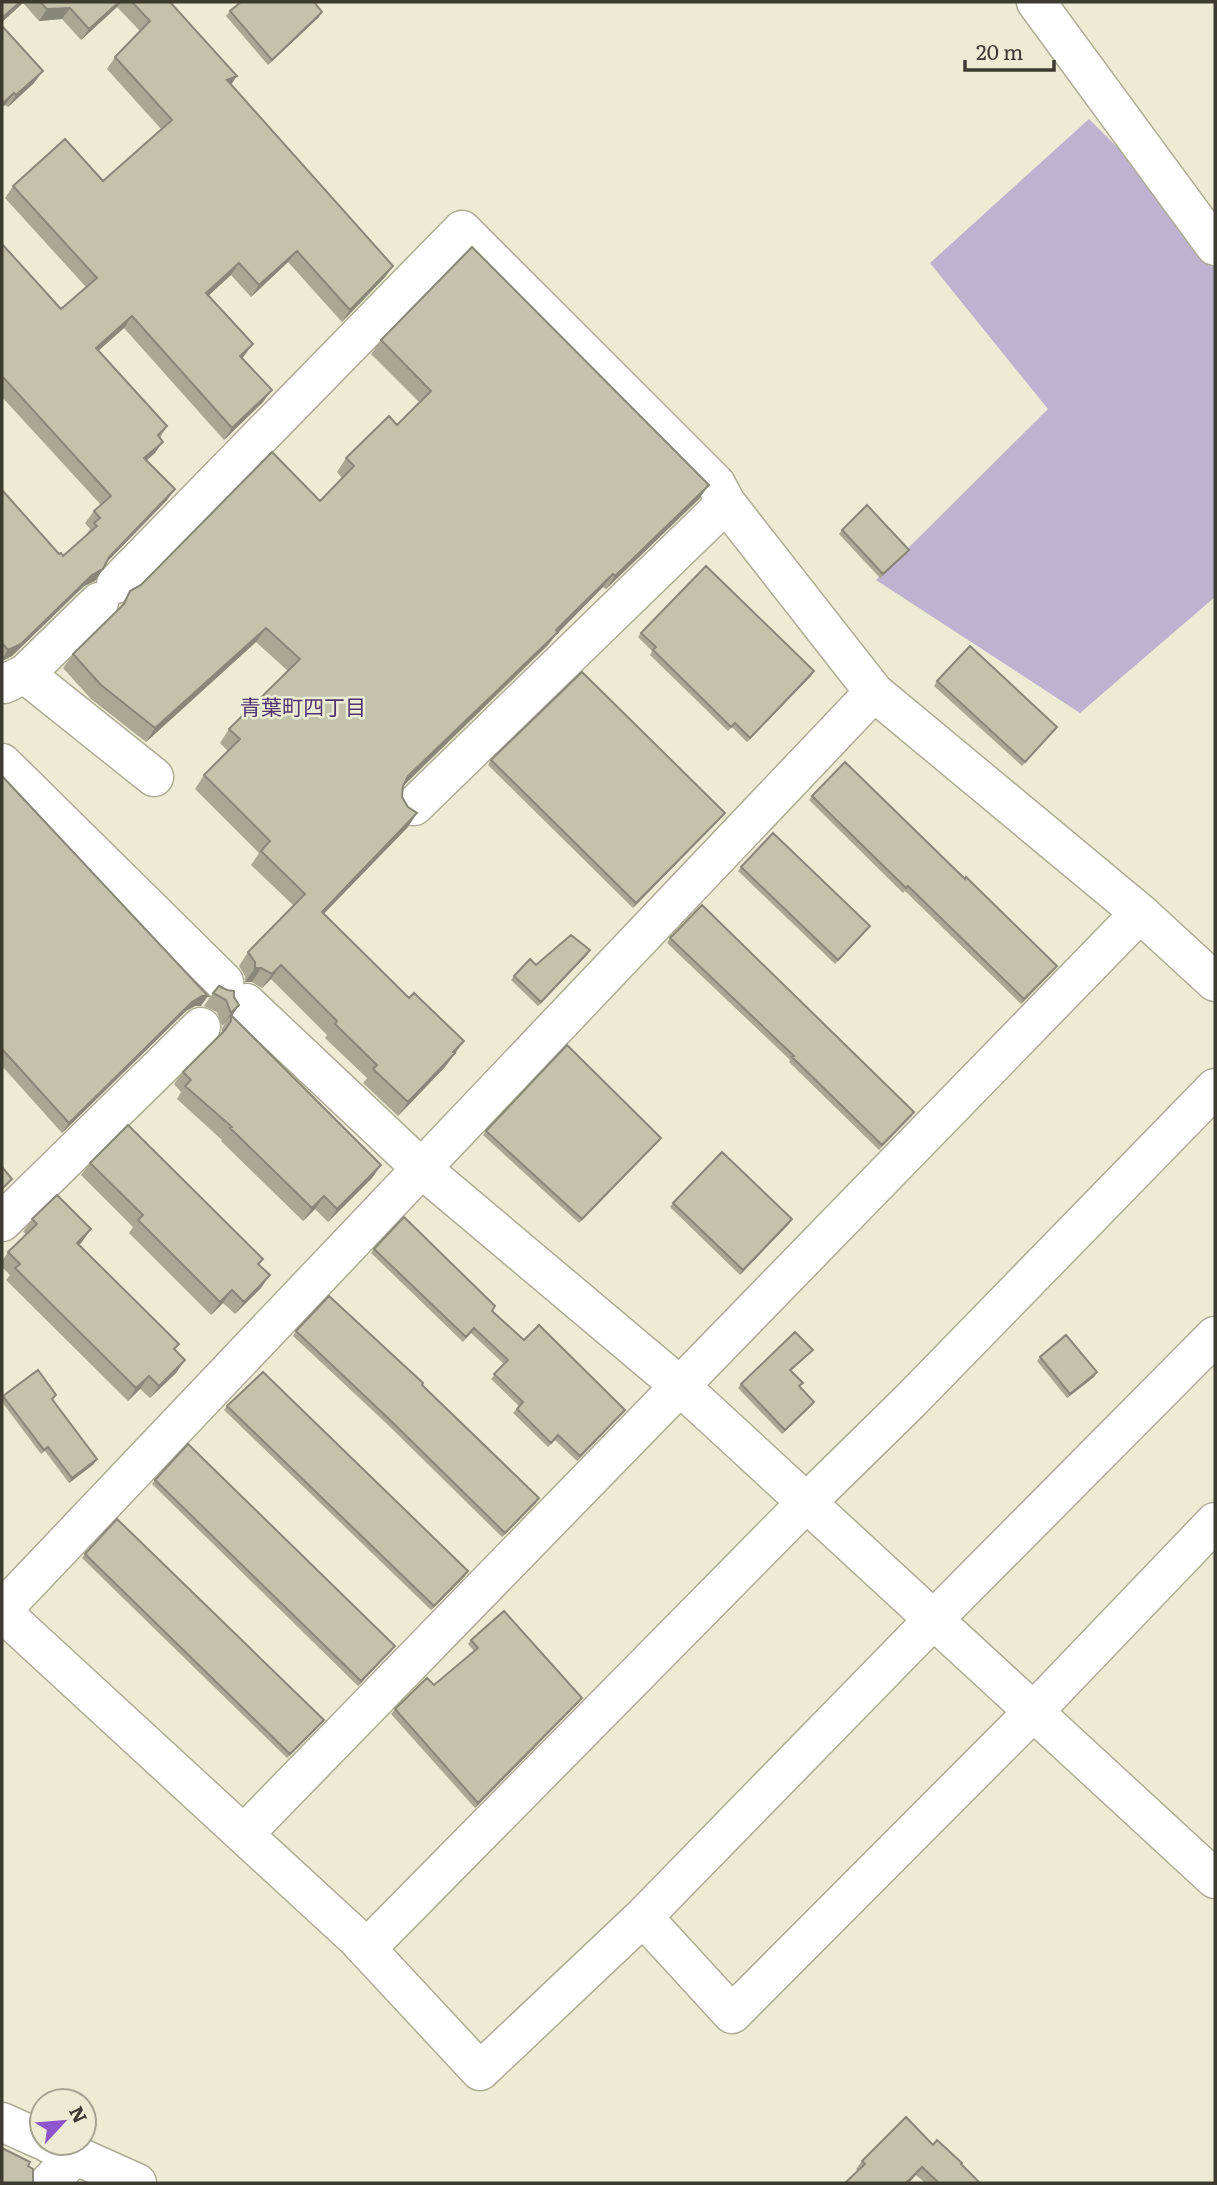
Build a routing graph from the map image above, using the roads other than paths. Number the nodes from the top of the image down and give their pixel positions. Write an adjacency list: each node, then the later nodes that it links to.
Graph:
1 (1035, 2): 2 (street)
2 (1215, 246)
3 (726, 503): 4 (street); 5 (street); 8 (street)
4 (14, 679): 7 (street)
5 (874, 692): 9 (street); 13 (street)
6 (2, 763): 13 (street)
7 (154, 777)
8 (414, 806)
9 (1140, 913): 10 (street); 16 (street)
10 (1215, 982)
11 (201, 1027): 14 (street)
12 (1215, 1088): 17 (street)
13 (421, 1167): 16 (street); 19 (street)
14 (2, 1222)
15 (1215, 1336): 20 (street)
16 (680, 1386): 17 (street); 22 (street)
17 (807, 1502): 20 (street); 25 (street)
18 (1215, 1522): 21 (street)
19 (2, 1611): 22 (street)
20 (933, 1620): 21 (street); 24 (street)
21 (1034, 1711): 23 (street); 24 (street)
22 (244, 1834): 25 (street)
23 (1215, 1879)
24 (643, 1917): 25 (street)
25 (359, 1941)
26 (2, 2122): 27 (street)
27 (28, 2134)
28 (53, 2157): 30 (street)
29 (79, 2157): 31 (street)
30 (49, 2183)
31 (137, 2183)

